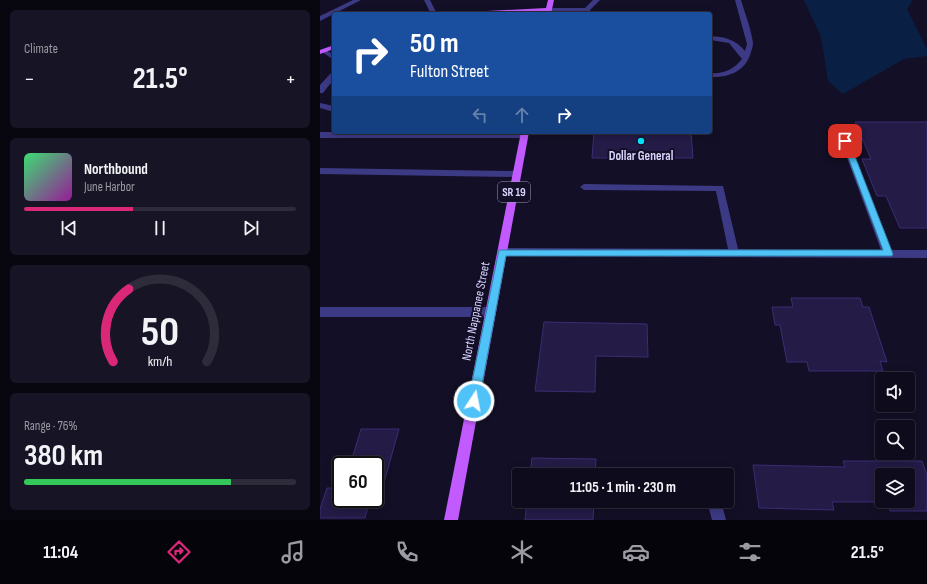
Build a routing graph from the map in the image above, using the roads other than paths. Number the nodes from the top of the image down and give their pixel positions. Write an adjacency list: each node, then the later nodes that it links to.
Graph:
1 (358, 0): 6 (street)
2 (427, 0): 7 (street)
3 (551, 0): 8 (main road)
4 (597, 0): 9 (street)
5 (738, 0): 16 (street)
6 (334, 12)
7 (433, 12)
8 (549, 12): 9 (street)
9 (587, 12)
10 (332, 13): 11 (street)
11 (320, 19)
12 (712, 38): 16 (street)
13 (332, 48): 14 (main road)
14 (322, 51): 15 (street)
15 (332, 57)
16 (746, 58): 17 (street)
17 (712, 75)
18 (332, 77): 19 (street)
19 (320, 91)
20 (320, 104): 21 (street)
21 (332, 110)
22 (840, 128): 30 (street)
23 (525, 134): 24 (street); 26 (main road, North Nappanee Street / SR 19)
24 (320, 135)
25 (320, 171): 26 (street)
26 (517, 174): 28 (main road, North Nappanee Street / SR 19)
27 (584, 187): 29 (street)
28 (502, 252): 29 (street); 33 (main road, North Nappanee Street / SR 19)
29 (734, 253): 30 (street)
30 (888, 254): 31 (street)
31 (927, 255)
32 (320, 312): 33 (street)
33 (491, 312): 35 (main road, North Nappanee Street / SR 19)
34 (716, 508): 36 (street)
35 (451, 520)
36 (719, 520)

